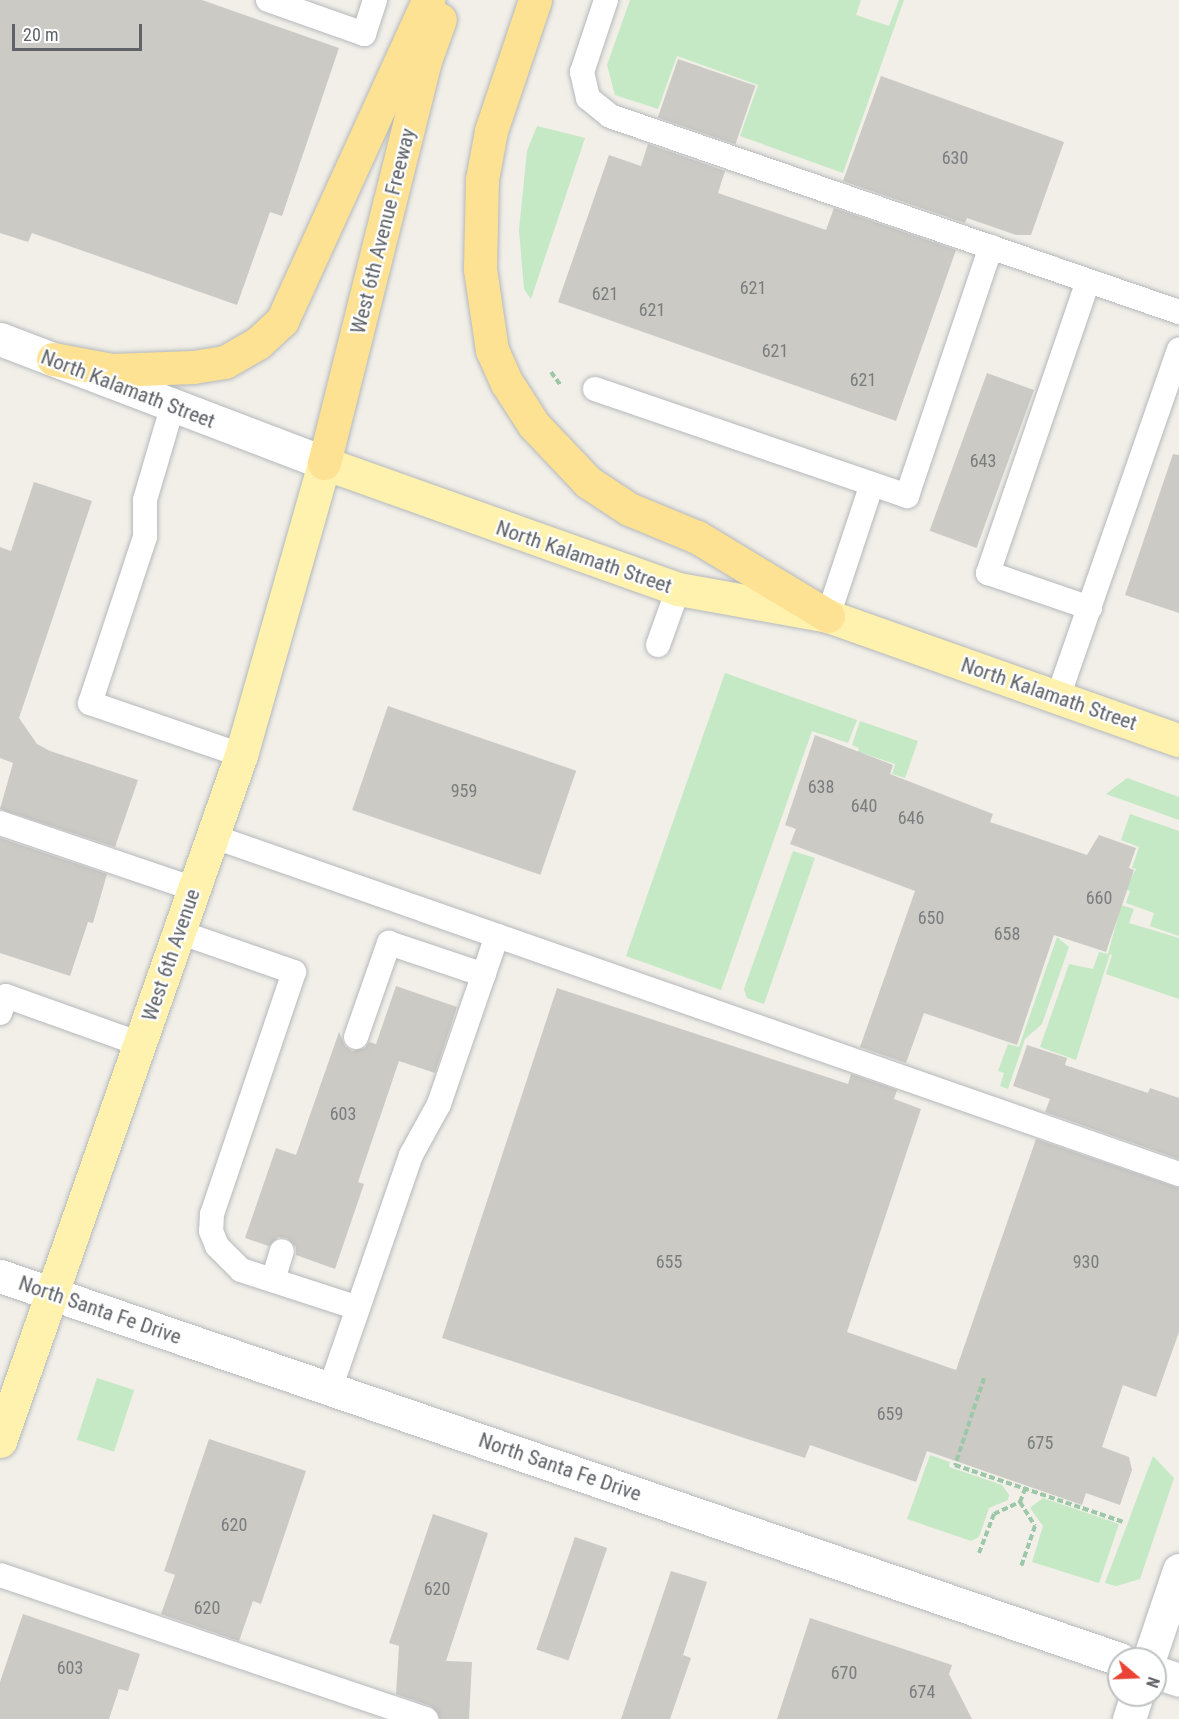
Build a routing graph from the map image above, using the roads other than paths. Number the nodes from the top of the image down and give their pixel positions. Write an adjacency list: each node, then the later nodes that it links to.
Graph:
1 (268, 0): 2 (lane)
2 (375, 0)
3 (428, 0): 12 (highway)
4 (446, 0): 16 (highway, West 6th Avenue Freeway)
5 (535, 0): 20 (highway)
6 (606, 0): 7 (lane)
7 (991, 247): 8 (lane); 17 (lane)
8 (1088, 281): 9 (lane); 19 (lane)
9 (1179, 312)
10 (0, 339): 12 (main road, North Kalamath Street)
11 (1179, 349): 14 (lane)
12 (52, 359): 15 (main road, North Kalamath Street)
13 (595, 389): 17 (lane)
14 (1172, 389): 19 (lane)
15 (172, 408): 16 (main road, North Kalamath Street); 24 (lane)
16 (324, 463): 18 (main road, North Kalamath Street); 24 (main road, West 6th Avenue)
17 (872, 484): 20 (lane)
18 (678, 590): 20 (main road, North Kalamath Street); 21 (lane)
19 (1090, 608): 22 (lane)
20 (828, 616): 22 (main road, North Kalamath Street)
21 (658, 645)
22 (1058, 697): 23 (main road, North Kalamath Street)
23 (1179, 740)
24 (241, 755): 26 (main road, West 6th Avenue)
25 (0, 823): 27 (lane)
26 (213, 836): 27 (main road, West 6th Avenue); 29 (lane)
27 (194, 889): 28 (main road, West 6th Avenue)
28 (179, 932): 33 (main road, West 6th Avenue); 37 (lane)
29 (497, 936): 30 (lane); 34 (lane)
30 (484, 975): 32 (lane); 39 (lane)
31 (0, 1013): 33 (lane)
32 (356, 1037)
33 (140, 1044): 38 (main road, West 6th Avenue)
34 (1179, 1174)
35 (282, 1251): 37 (lane)
36 (0, 1276): 38 (main road, North Santa Fe Drive)
37 (273, 1280): 39 (lane)
38 (52, 1294): 40 (main road, North Santa Fe Drive); 41 (main road, West 6th Avenue)
39 (358, 1308): 40 (lane)
40 (330, 1389): 45 (main road, North Santa Fe Drive)
41 (0, 1441)
42 (1179, 1570): 44 (main road)
43 (0, 1575): 46 (lane)
44 (1153, 1647)
45 (1107, 1655)
46 (426, 1719)

